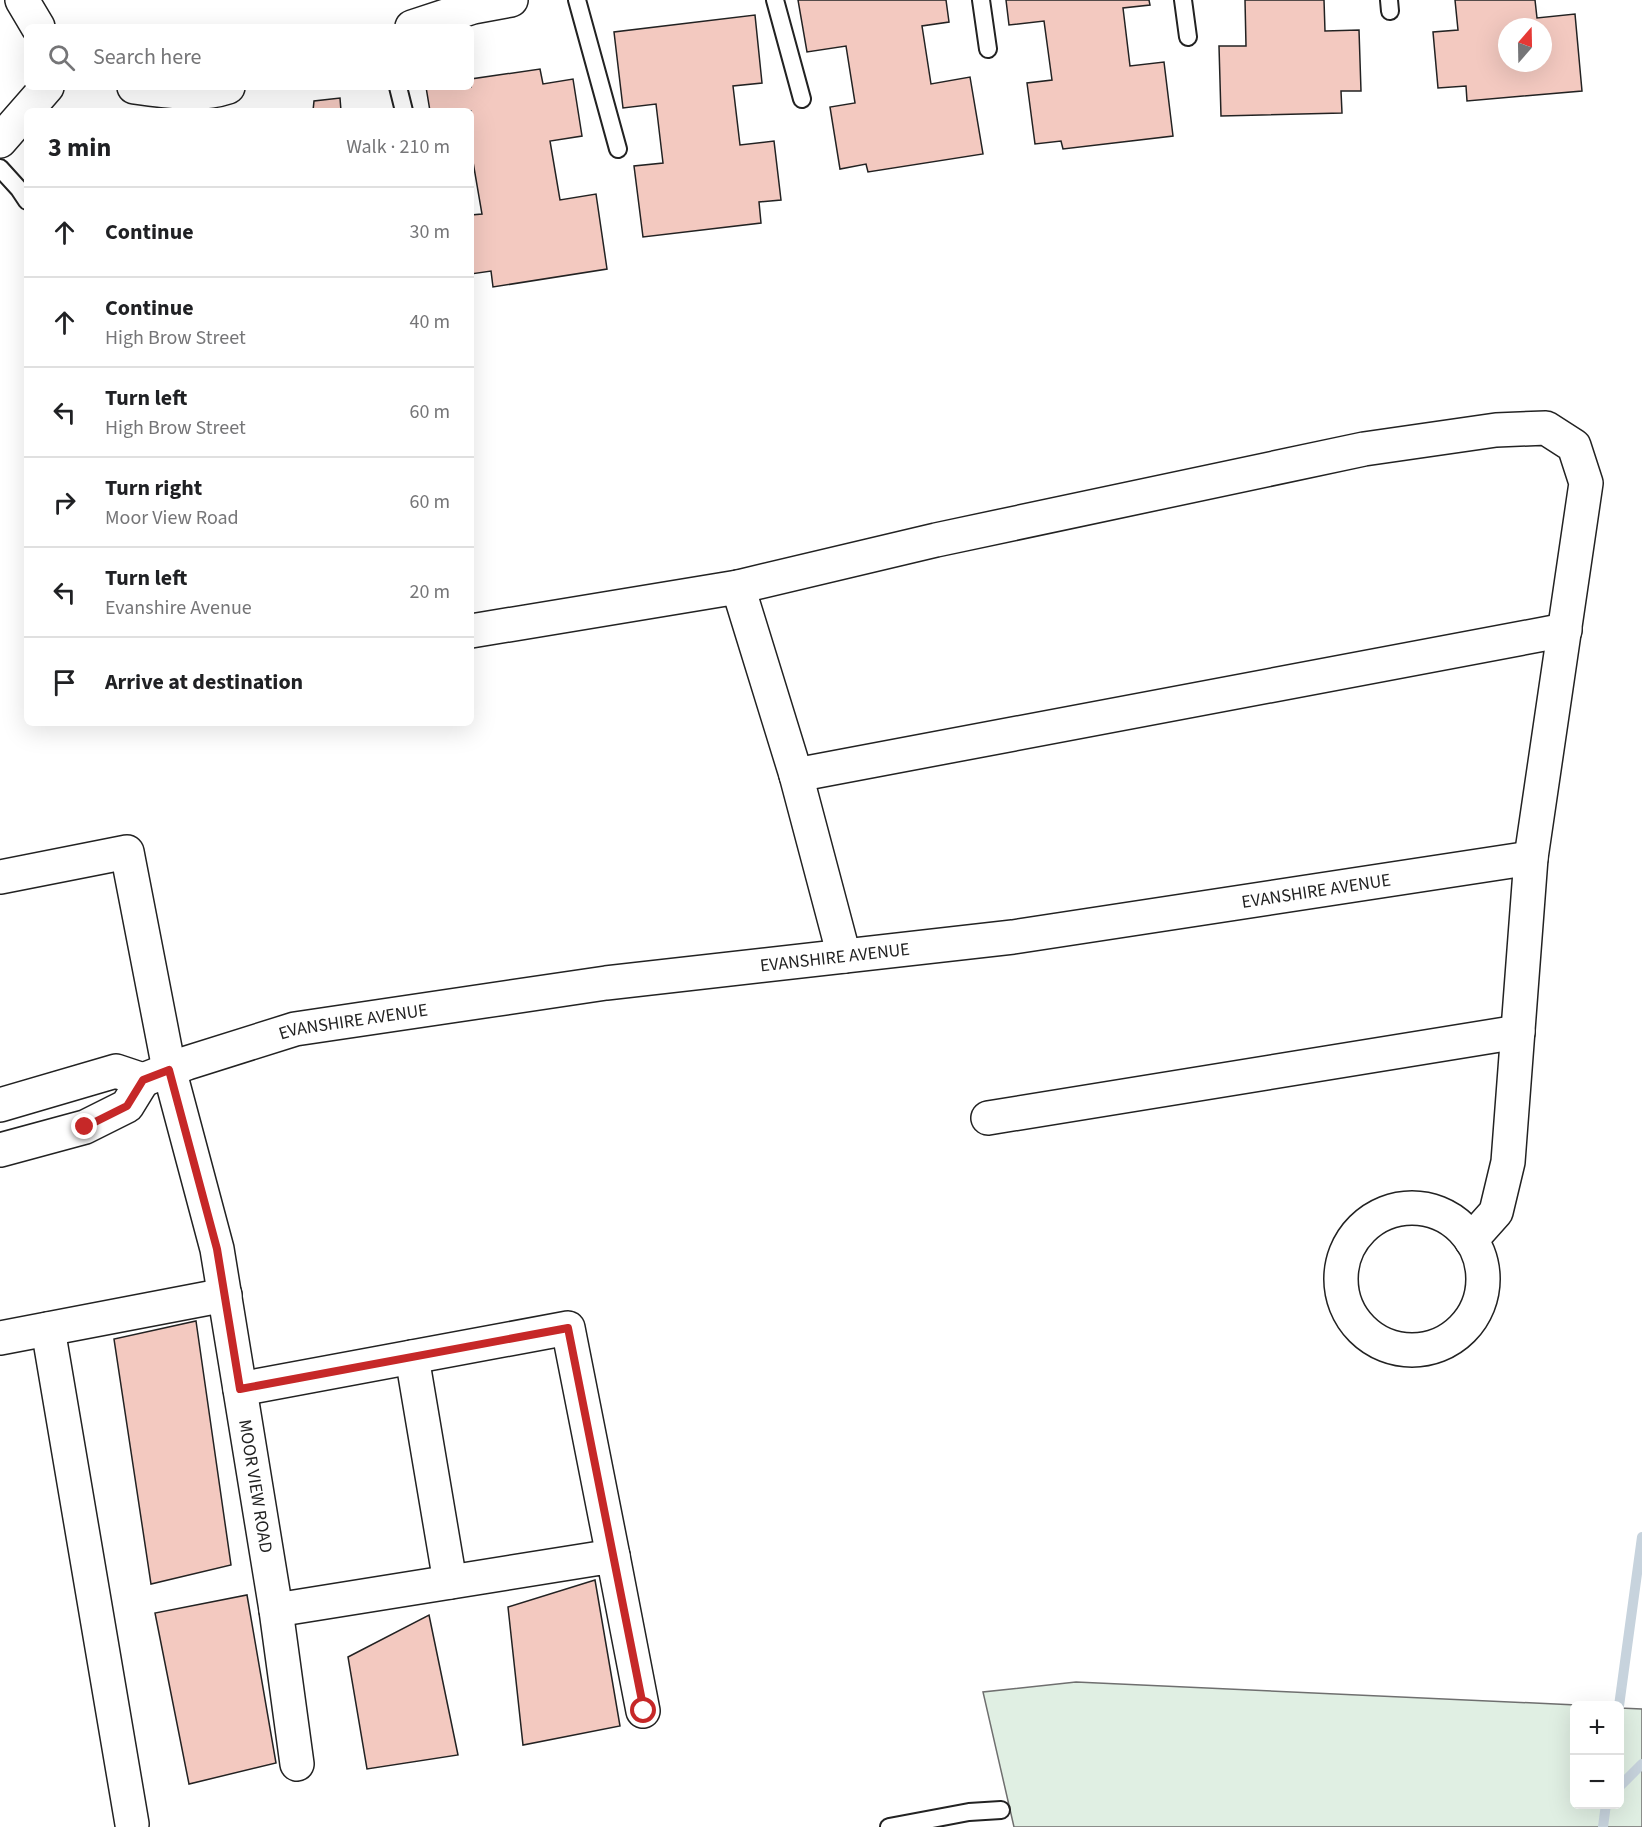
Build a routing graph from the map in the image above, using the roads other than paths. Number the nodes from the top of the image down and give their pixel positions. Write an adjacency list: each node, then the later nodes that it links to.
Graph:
1 (22, 0): 8 (street)
2 (511, 0): 7 (street)
3 (577, 0): 21 (lane)
4 (775, 0): 16 (lane)
5 (981, 0): 11 (lane)
6 (1183, 0): 10 (lane)
7 (471, 3): 9 (street)
8 (36, 24)
9 (419, 24)
10 (1188, 37)
11 (988, 49)
12 (43, 90): 17 (street)
13 (157, 90): 15 (street)
14 (399, 90): 18 (lane)
15 (220, 96)
16 (802, 99)
17 (28, 108)
18 (403, 108)
19 (24, 113): 20 (street)
20 (0, 141)
21 (618, 149)
22 (0, 168): 23 (lane)
23 (24, 196)
24 (738, 587): 25 (street); 26 (street); 27 (street)
25 (1564, 630): 27 (street); 28 (street)
26 (474, 631)
27 (796, 775): 30 (street)
28 (1532, 858): 30 (street, EVANSHIRE AVENUE); 31 (street)
29 (0, 877): 32 (street, MOOR VIEW ROAD)
30 (844, 956): 32 (street, EVANSHIRE AVENUE)
31 (1518, 1032): 34 (street); 37 (street)
32 (156, 1075): 33 (street); 35 (street); 38 (street, MOOR VIEW ROAD)
33 (13, 1102): 35 (street)
34 (987, 1118)
35 (40, 1140): 36 (street)
36 (0, 1150)
37 (1471, 1240): 37 (street)
38 (225, 1295): 39 (street); 42 (street, MOOR VIEW ROAD)
39 (48, 1329): 40 (street); 49 (street)
40 (0, 1338)
41 (412, 1357): 42 (street); 43 (street); 44 (street)
42 (240, 1389): 45 (street, MOOR VIEW ROAD)
43 (613, 1556): 44 (street); 46 (street)
44 (450, 1582): 45 (street)
45 (276, 1610): 47 (street, MOOR VIEW ROAD)
46 (644, 1711)
47 (297, 1764)
48 (1001, 1810): 50 (lane)
49 (132, 1824)
50 (889, 1827)

